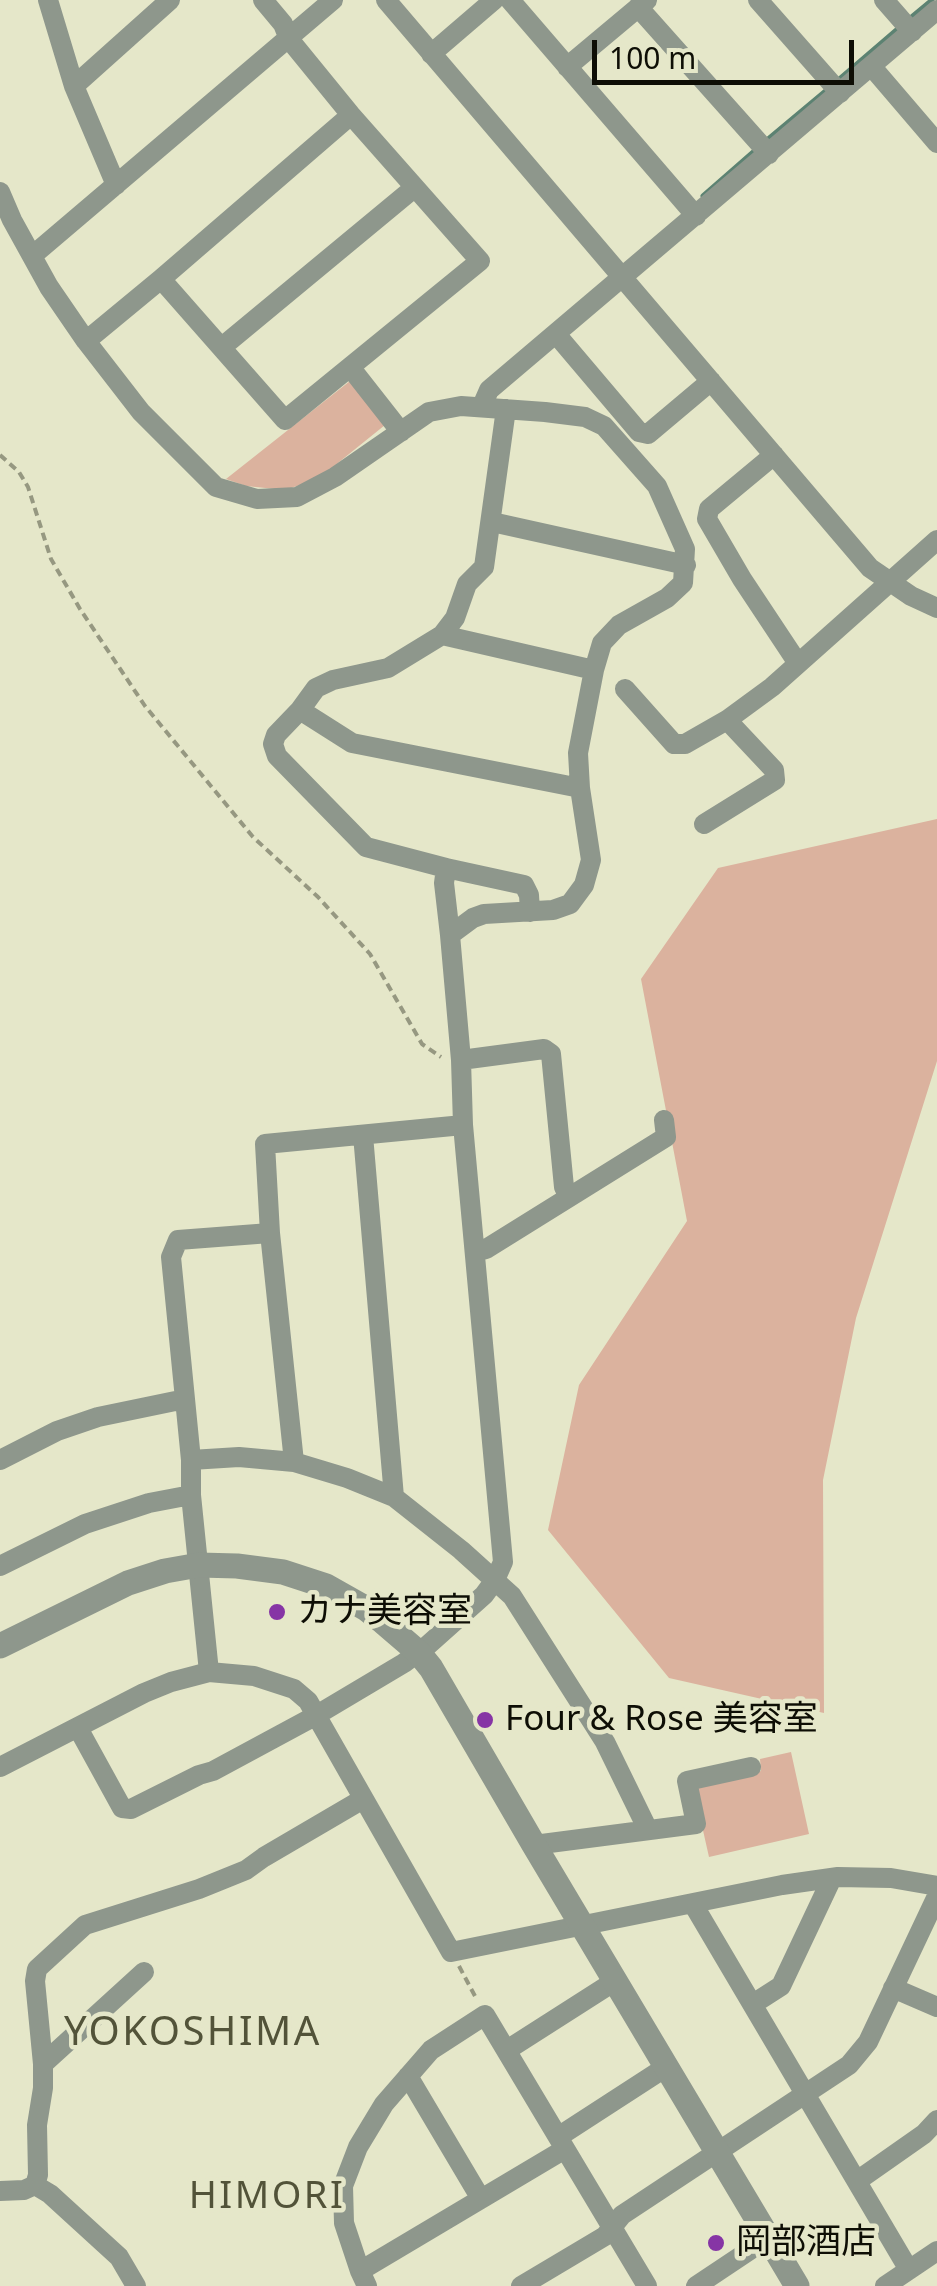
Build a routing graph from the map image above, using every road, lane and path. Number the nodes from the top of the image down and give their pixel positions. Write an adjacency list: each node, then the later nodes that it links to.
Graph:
1 (48, 0): 17 (street)
2 (170, 0): 17 (street)
3 (263, 0): 13 (street)
4 (333, 0): 13 (street)
5 (386, 0): 14 (street)
6 (494, 0): 14 (street)
7 (510, 0): 15 (street)
8 (758, 0): 18 (street)
9 (884, 0): 12 (street)
10 (643, 4): 15 (street); 21 (street)
11 (937, 10): 12 (street)
12 (912, 32): 16 (street)
13 (289, 39): 19 (street); 22 (street)
14 (431, 54): 27 (street)
15 (567, 67): 25 (street)
16 (872, 67): 18 (street); 20 (street)
17 (74, 86): 22 (street)
18 (840, 93): 21 (street)
19 (351, 115): 23 (street); 28 (street)
20 (937, 143)
21 (769, 154): 25 (street)
22 (116, 185): 26 (street)
23 (414, 188): 31 (street); 32 (street)
24 (0, 192): 26 (street)
25 (696, 216): 27 (street)
26 (32, 256): 30 (street)
27 (623, 278): 29 (street); 33 (street)
28 (161, 280): 30 (street); 31 (street)
29 (556, 334): 33 (street); 34 (street)
30 (86, 341): 36 (street)
31 (222, 347): 32 (street)
32 (350, 367): 36 (street)
33 (711, 381): 38 (street)
34 (482, 406): 35 (street); 36 (street)
35 (506, 409): 39 (street); 41 (street)
36 (402, 432)
37 (0, 455): 55 (path)
38 (774, 455): 42 (street); 45 (street)
39 (492, 522): 41 (street); 44 (street)
40 (937, 540): 42 (street)
41 (686, 564): 46 (street)
42 (888, 582): 43 (street); 45 (street)
43 (937, 608)
44 (442, 635): 46 (street); 48 (street)
45 (797, 662): 49 (street)
46 (594, 670): 50 (street)
47 (625, 689): 49 (street)
48 (300, 710): 50 (street); 52 (street)
49 (727, 720): 51 (street)
50 (580, 788): 53 (street)
51 (704, 824)
52 (446, 868): 53 (street); 54 (street)
53 (530, 912): 54 (street)
54 (450, 934): 55 (street)
55 (462, 1060): 57 (street); 59 (street)
56 (664, 1120): 59 (street)
57 (463, 1125): 58 (street); 61 (street)
58 (363, 1135): 60 (street); 67 (street)
59 (569, 1197): 61 (street)
60 (270, 1232): 62 (street); 65 (street)
61 (476, 1252): 70 (street)
62 (184, 1399): 63 (street); 64 (street)
63 (0, 1460)
64 (190, 1460): 65 (street); 66 (street)
65 (294, 1462): 67 (street)
66 (191, 1495): 68 (street); 69 (street)
67 (394, 1497): 70 (street)
68 (199, 1565): 71 (street); 72 (street); 73 (street)
69 (0, 1566)
70 (495, 1580): 72 (street); 79 (street)
71 (0, 1646)
72 (418, 1652): 74 (street); 80 (street)
73 (209, 1672): 74 (street); 75 (street)
74 (315, 1716): 75 (street); 78 (street)
75 (78, 1728): 76 (street)
76 (0, 1767)
77 (751, 1767): 79 (street)
78 (363, 1799): 86 (street); 94 (street)
79 (648, 1830): 80 (street)
80 (534, 1845): 85 (street)
81 (832, 1878): 82 (street); 84 (street); 90 (street)
82 (937, 1886)
83 (937, 1896): 89 (street)
84 (694, 1904): 85 (street); 90 (street)
85 (583, 1926): 86 (street); 88 (street)
86 (451, 1952): 92 (path)
87 (144, 1972): 94 (street)
88 (615, 1980): 93 (street); 95 (street)
89 (893, 1988): 91 (street); 97 (street)
90 (753, 2004): 97 (street)
91 (937, 2007)
92 (485, 2015): 93 (street); 96 (street)
93 (507, 2050): 99 (street)
94 (43, 2064): 102 (street)
95 (666, 2067): 99 (street); 100 (street)
96 (408, 2076): 104 (street); 109 (street)
97 (805, 2092): 100 (street); 101 (street)
98 (937, 2120): 101 (street)
99 (561, 2143): 104 (street); 105 (street)
100 (719, 2152): 105 (street); 106 (street)
101 (857, 2181): 108 (street)
102 (35, 2185): 103 (street); 110 (street)
103 (0, 2191)
104 (481, 2199): 109 (street)
105 (611, 2226): 111 (street); 112 (street)
106 (768, 2238): 113 (street); 114 (street)
107 (937, 2251): 108 (street)
108 (909, 2270): 115 (street)
109 (364, 2278)
110 (136, 2286)
111 (520, 2286)
112 (647, 2286)
113 (696, 2286)
114 (797, 2286)
115 (885, 2286)

